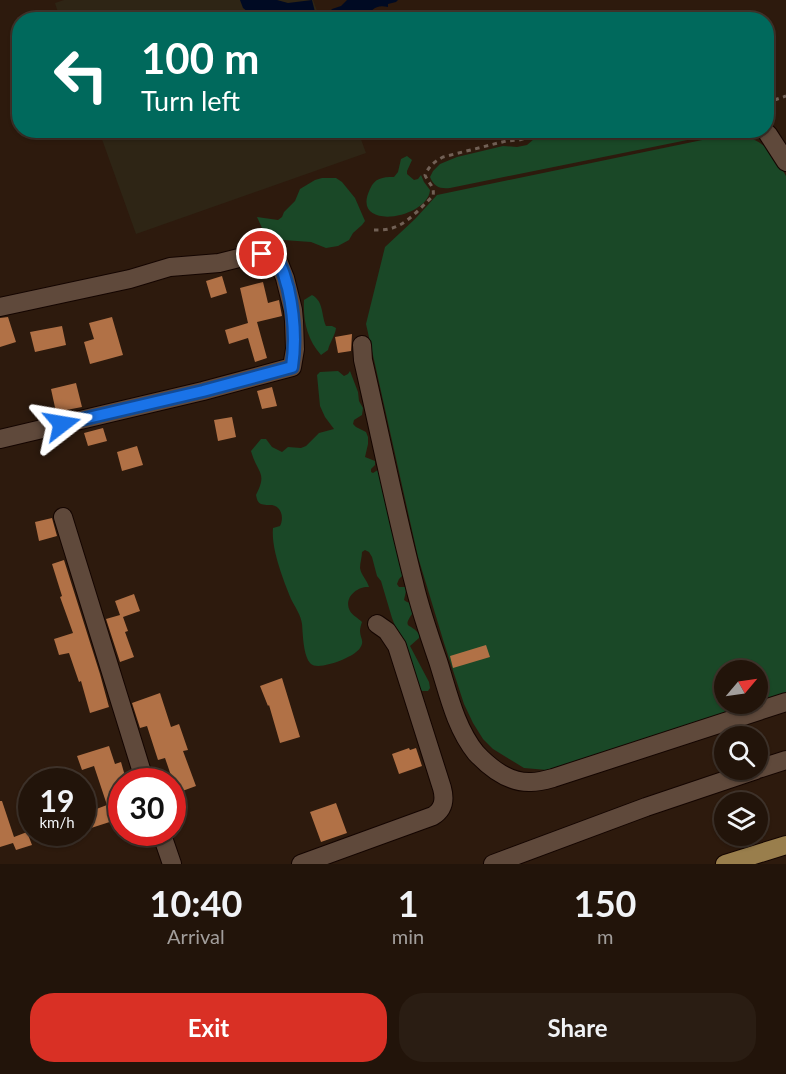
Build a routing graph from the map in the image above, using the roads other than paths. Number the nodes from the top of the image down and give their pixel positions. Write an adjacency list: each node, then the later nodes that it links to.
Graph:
1 (771, 138): 2 (street)
2 (786, 162)
3 (0, 307): 5 (street)
4 (362, 345): 8 (street)
5 (0, 439)
6 (63, 518): 11 (street)
7 (377, 624): 16 (street)
8 (786, 702)
9 (786, 760): 10 (street)
10 (768, 766)
11 (142, 768)
12 (725, 780): 17 (street)
13 (786, 845): 18 (main road)
14 (166, 846): 15 (street)
15 (172, 864)
16 (301, 864)
17 (493, 864)
18 (725, 864)

